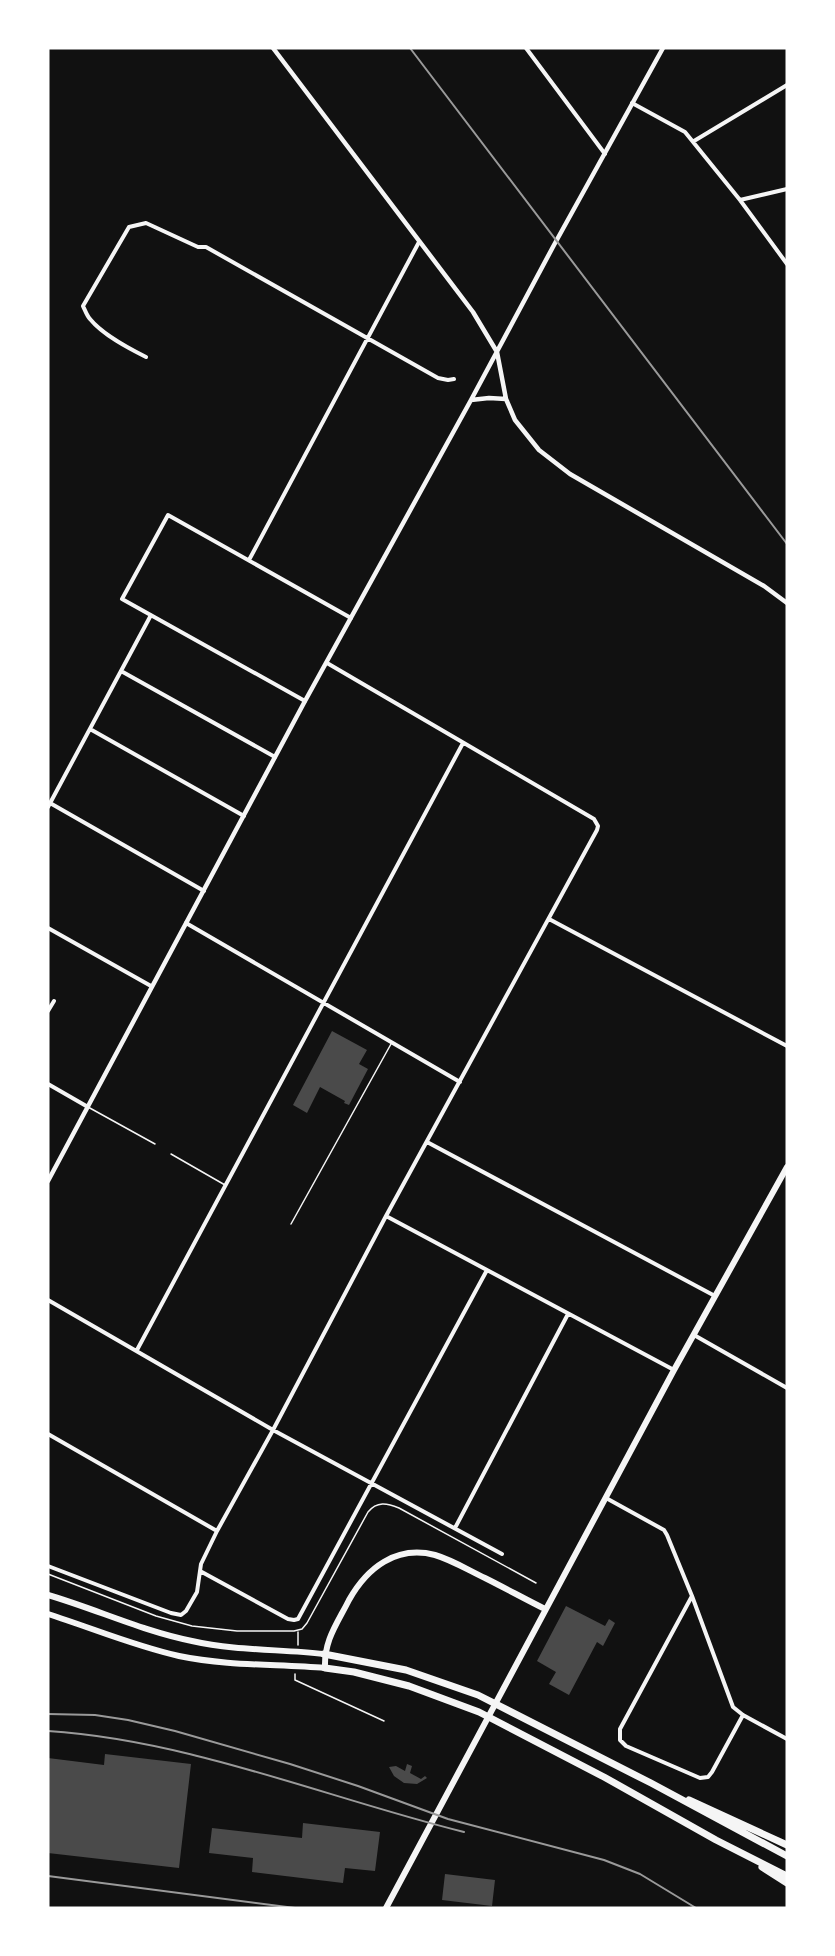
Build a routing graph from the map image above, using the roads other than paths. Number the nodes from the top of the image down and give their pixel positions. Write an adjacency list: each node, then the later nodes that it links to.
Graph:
1 (273, 48): 10 (street)
2 (526, 48): 7 (street)
3 (663, 48): 5 (street)
4 (787, 85): 6 (street)
5 (632, 103): 6 (street); 7 (street)
6 (694, 141): 9 (street)
7 (605, 154): 13 (street)
8 (787, 189): 9 (street)
9 (740, 200): 11 (street)
10 (419, 242): 12 (street); 13 (street)
11 (787, 264)
12 (368, 339): 14 (street); 15 (street); 18 (street)
13 (496, 352): 16 (street); 17 (street)
14 (146, 357)
15 (454, 379)
16 (506, 399): 17 (street); 19 (street)
17 (471, 400): 21 (street)
18 (249, 560): 20 (street); 21 (street)
19 (787, 603)
20 (151, 615): 23 (street); 24 (street)
21 (352, 618): 22 (street)
22 (327, 663): 24 (street); 26 (street)
23 (121, 671): 25 (street); 27 (street)
24 (305, 701): 27 (street)
25 (90, 729): 28 (street); 29 (street)
26 (463, 743): 31 (street); 36 (street)
27 (276, 757): 29 (street)
28 (49, 805): 30 (street)
29 (244, 816): 30 (street)
30 (204, 891): 32 (street)
31 (549, 918): 39 (street); 40 (street)
32 (186, 923): 34 (street); 36 (street)
33 (48, 928): 34 (street)
34 (152, 986): 42 (street)
35 (54, 1001): 37 (street)
36 (322, 1003): 38 (street); 48 (street)
37 (48, 1011)
38 (392, 1043): 40 (street); 50 (lane)
39 (787, 1046)
40 (460, 1082): 43 (street)
41 (48, 1084): 42 (street)
42 (88, 1107): 44 (lane); 47 (street)
43 (427, 1142): 49 (street); 52 (street)
44 (155, 1144)
45 (171, 1154): 48 (lane)
46 (787, 1167): 52 (main road)
47 (48, 1181)
48 (225, 1186): 56 (street)
49 (386, 1216): 51 (street); 59 (street)
50 (291, 1224)
51 (487, 1270): 54 (street); 61 (street)
52 (715, 1296): 55 (main road)
53 (48, 1300): 56 (street)
54 (568, 1313): 57 (street); 63 (street)
55 (694, 1335): 57 (main road); 58 (street)
56 (137, 1350): 59 (street)
57 (674, 1370): 62 (main road)
58 (787, 1388)
59 (273, 1430): 61 (street); 64 (street)
60 (48, 1434): 64 (street)
61 (372, 1482): 63 (street); 67 (street)
62 (606, 1498): 69 (street); 70 (main road)
63 (455, 1528): 65 (street)
64 (217, 1531): 67 (street)
65 (502, 1554)
66 (48, 1566): 67 (street)
67 (200, 1571)
68 (48, 1595): 72 (main road)
69 (692, 1596): 74 (street); 74 (street)
70 (545, 1610): 72 (main road); 82 (main road)
71 (48, 1614): 73 (main road)
72 (324, 1654): 73 (main road); 76 (highway)
73 (325, 1668): 77 (highway)
74 (743, 1715): 75 (street)
75 (787, 1739)
76 (651, 1784): 78 (highway); 79 (highway)
77 (716, 1840): 80 (highway); 81 (highway)
78 (787, 1845)
79 (787, 1856)
80 (787, 1876)
81 (787, 1883)
82 (386, 1908)

